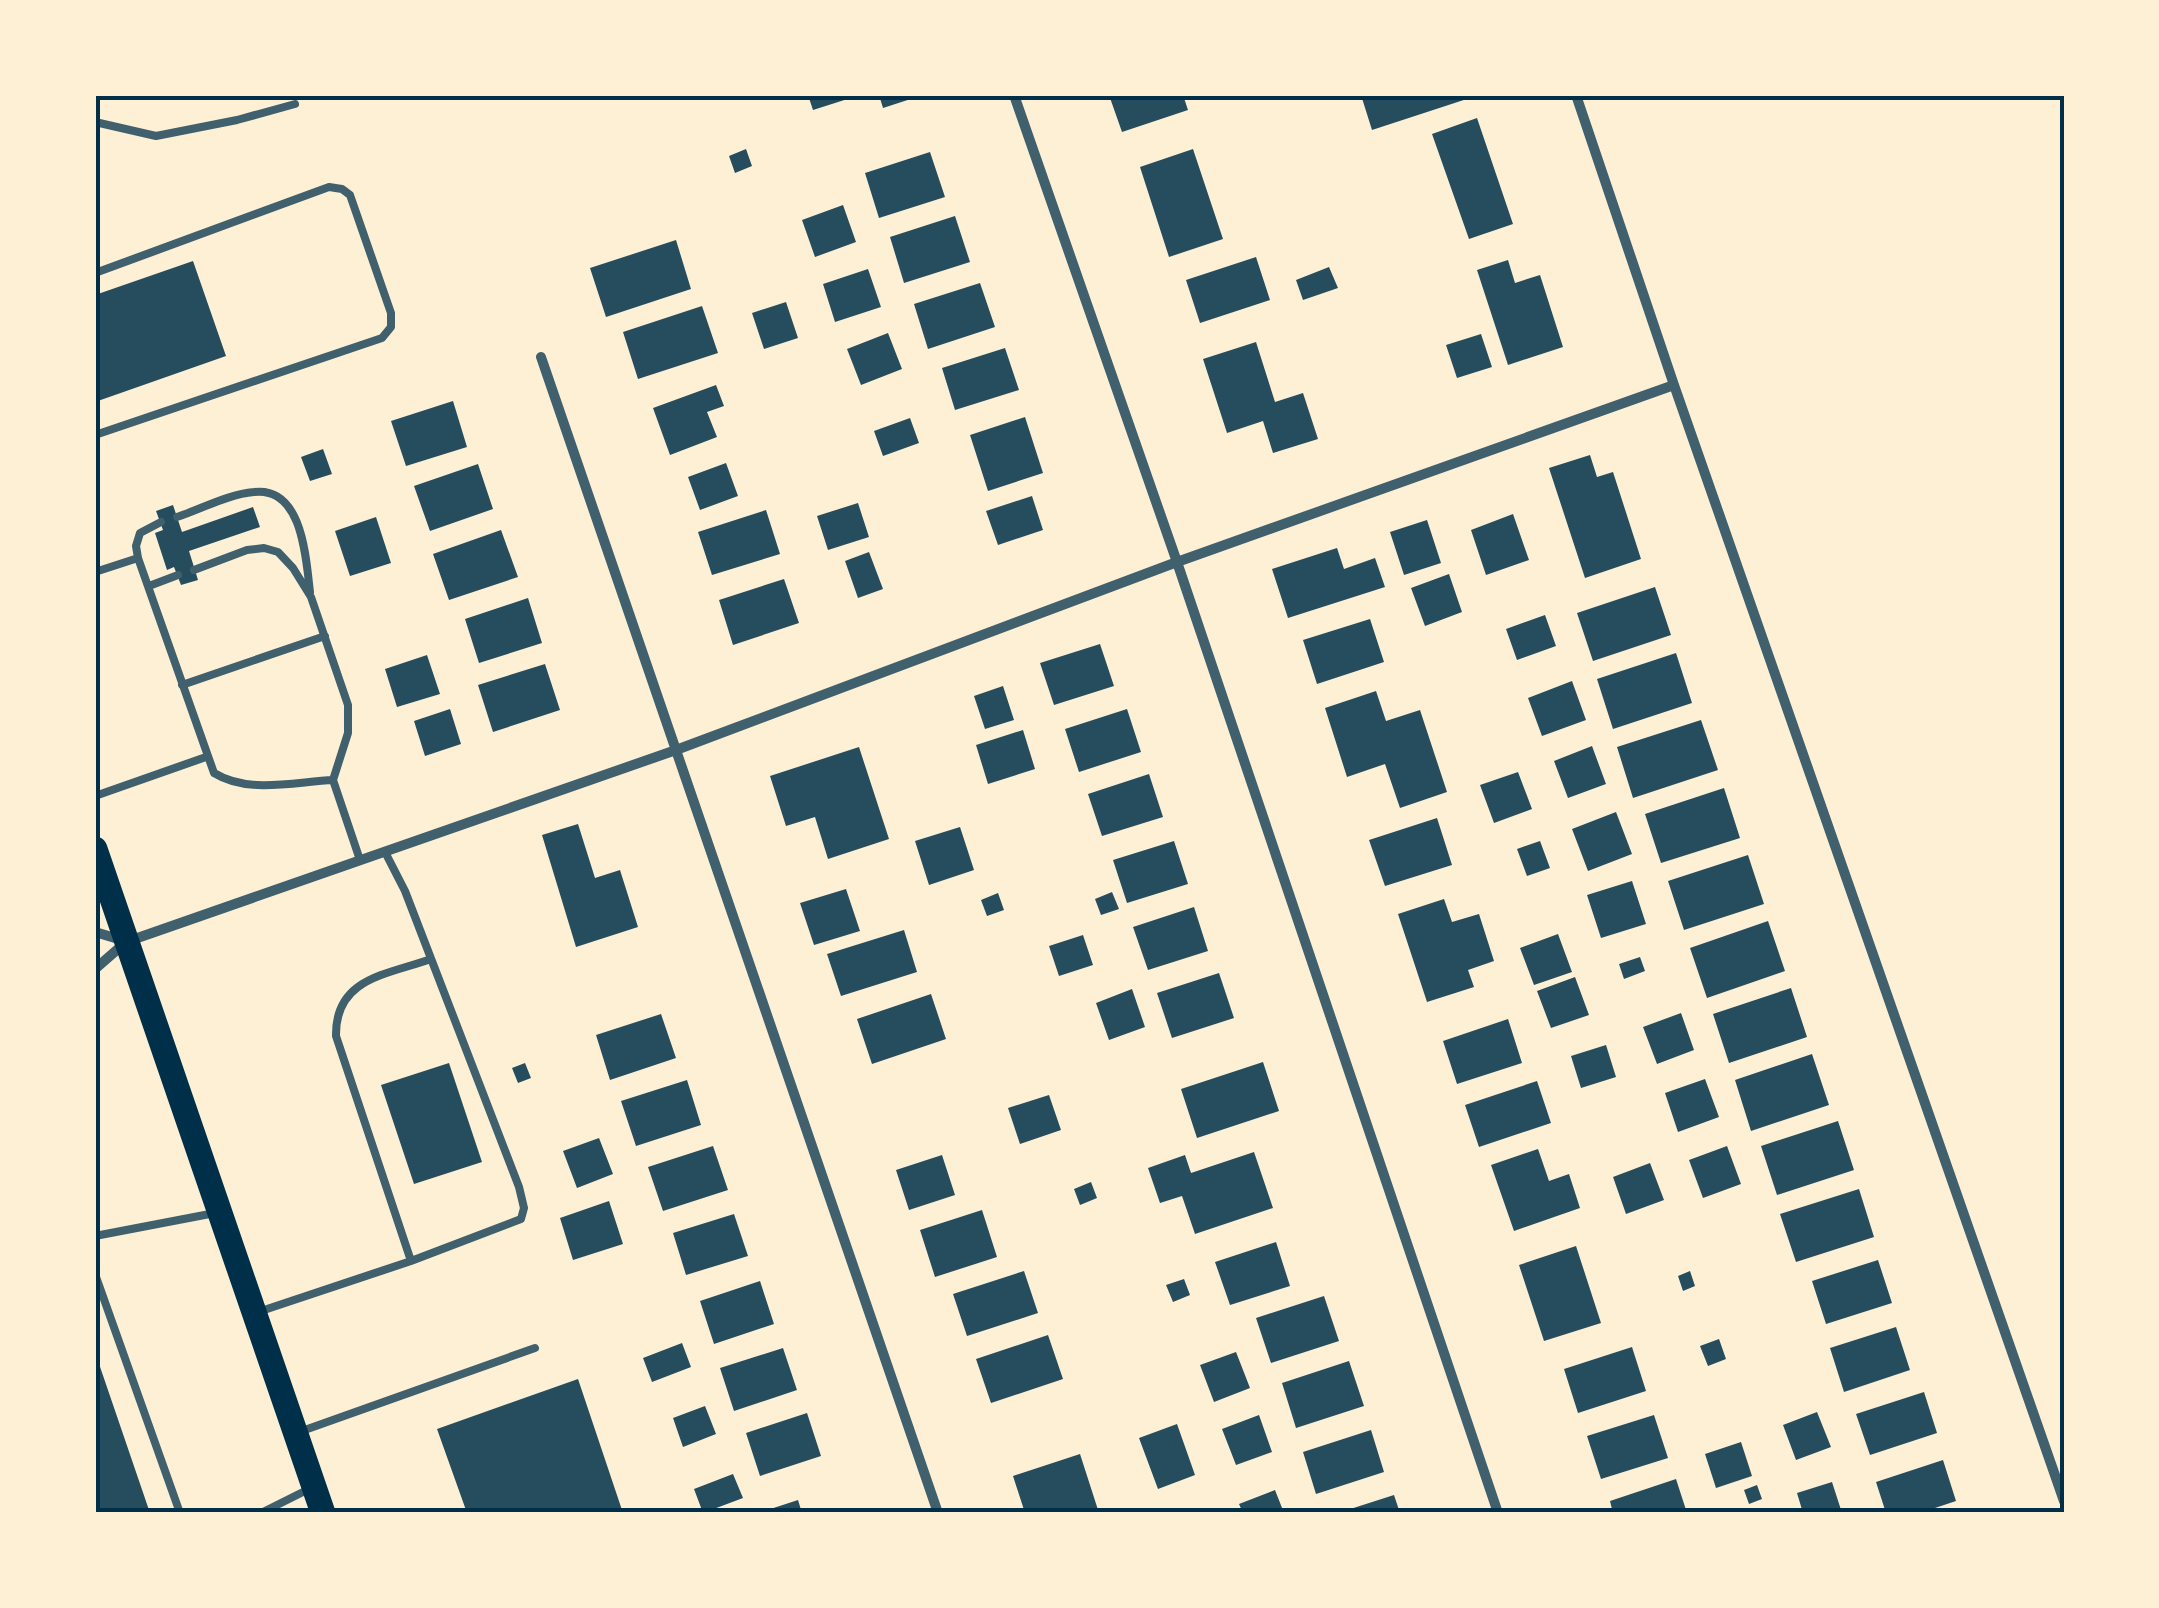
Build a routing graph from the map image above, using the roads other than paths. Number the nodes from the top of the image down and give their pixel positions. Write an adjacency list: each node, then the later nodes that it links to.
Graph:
1 (1014, 95): 12 (street)
2 (1576, 95): 7 (street)
3 (295, 104): 4 (lane)
4 (95, 122)
5 (95, 273): 8 (lane)
6 (541, 356): 20 (street)
7 (1674, 385): 12 (street); 39 (street)
8 (95, 434)
9 (177, 516): 17 (lane)
10 (160, 522): 11 (lane)
11 (138, 558): 14 (lane); 16 (lane)
12 (1178, 562): 20 (street); 44 (street)
13 (194, 570): 17 (lane)
14 (95, 572)
15 (178, 575): 16 (lane)
16 (149, 586): 19 (lane)
17 (311, 597): 18 (lane)
18 (324, 636): 19 (lane); 22 (lane)
19 (182, 685): 21 (lane)
20 (676, 750): 25 (street); 43 (street)
21 (206, 757): 22 (lane); 23 (lane)
22 (333, 780): 26 (lane)
23 (95, 796)
24 (95, 849): 28 (main road)
25 (384, 852): 26 (street); 29 (lane)
26 (360, 860): 28 (street)
27 (95, 932): 28 (street)
28 (126, 942): 30 (street); 31 (main road)
29 (431, 960): 33 (lane); 33 (lane)
30 (95, 968)
31 (219, 1213): 32 (lane); 35 (main road)
32 (95, 1236)
33 (411, 1261): 35 (lane)
34 (95, 1274): 40 (lane)
35 (254, 1313): 37 (main road)
36 (535, 1348): 37 (lane)
37 (295, 1434): 38 (main road)
38 (314, 1487): 41 (lane); 42 (main road)
39 (2064, 1501)
40 (180, 1513)
41 (261, 1513)
42 (323, 1513)
43 (938, 1513)
44 (1498, 1513)

